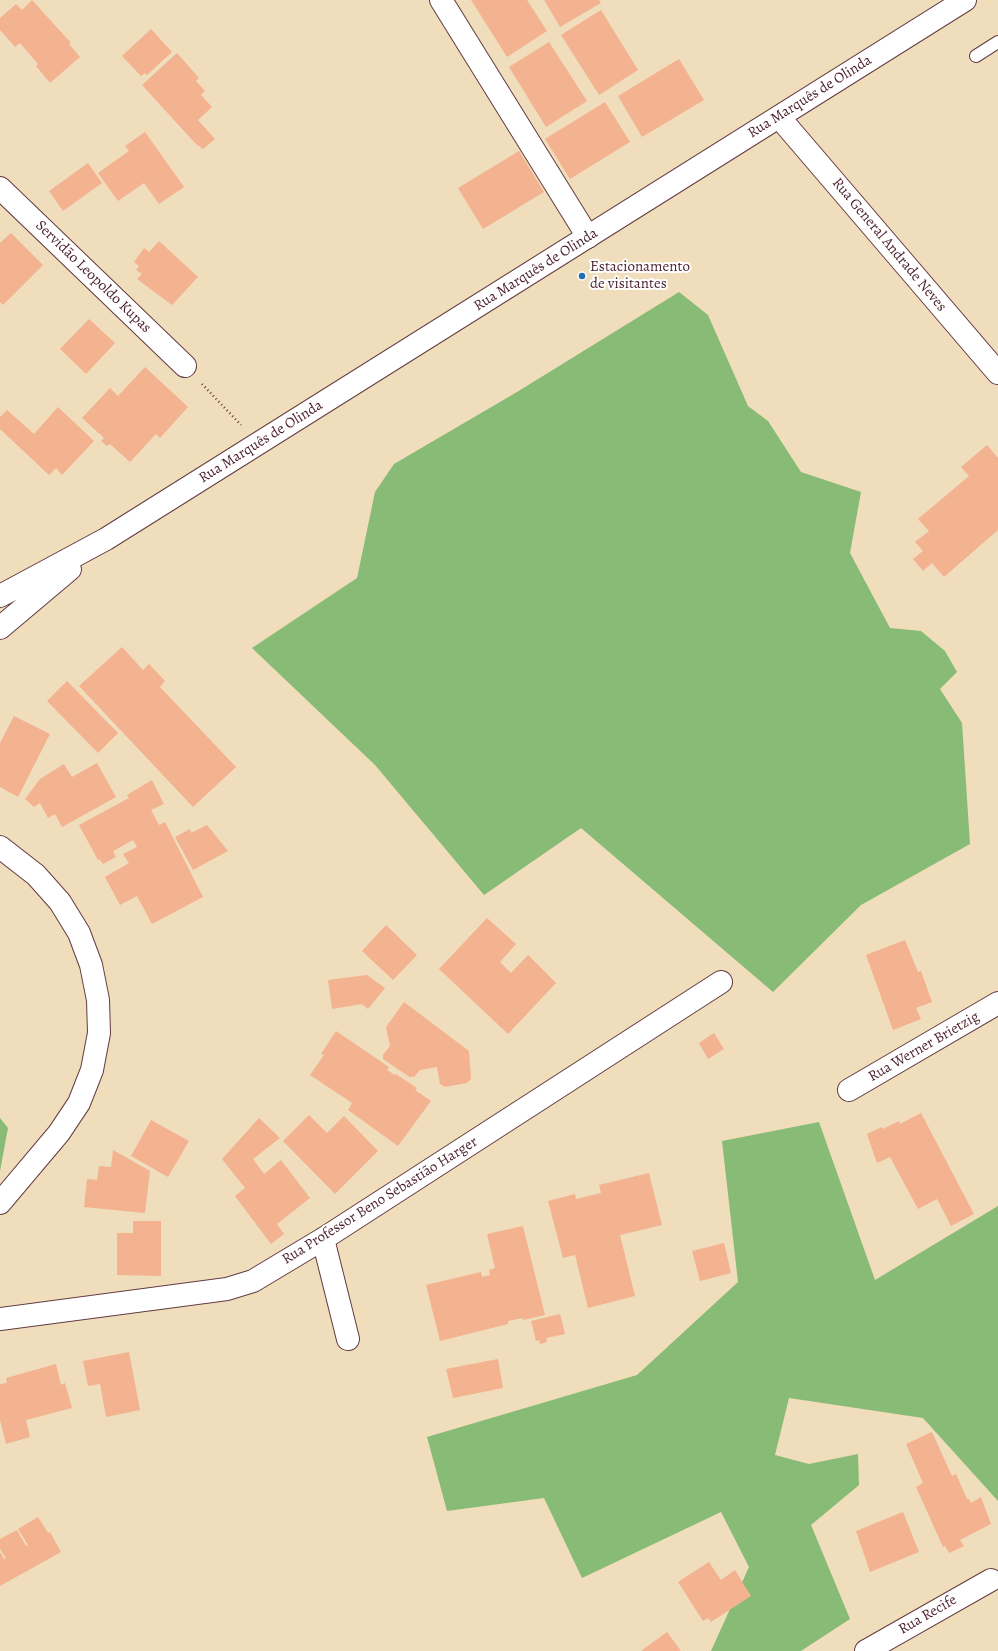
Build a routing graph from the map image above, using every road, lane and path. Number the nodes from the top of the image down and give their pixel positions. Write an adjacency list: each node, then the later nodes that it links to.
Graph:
1 (441, 0): 7 (street)
2 (965, 0): 5 (street, Rua Marquês de Olinda)
3 (998, 42): 4 (lane)
4 (976, 56)
5 (779, 117): 7 (street, Rua Marquês de Olinda); 9 (street, Rua General Andrade Neves)
6 (0, 188): 8 (street, Servidão Leopoldo Kupas)
7 (588, 237): 10 (street, Rua Marquês de Olinda)
8 (185, 366): 10 (path)
9 (998, 373)
10 (259, 443): 11 (street, Rua Marquês de Olinda)
11 (106, 539): 12 (street, Rua Marquês de Olinda); 13 (street, Rua Marquês de Olinda)
12 (0, 596)
13 (0, 628)
14 (0, 847): 18 (street)
15 (721, 982): 19 (street, Rua Professor Beno Sebastião Harger)
16 (998, 1003): 17 (street, Rua Werner Brietzig)
17 (849, 1090)
18 (0, 1203)
19 (323, 1239): 20 (street, Rua Professor Beno Sebastião Harger); 21 (street)
20 (0, 1319)
21 (348, 1339)
22 (991, 1580): 23 (street, Rua Recife)
23 (866, 1651)

